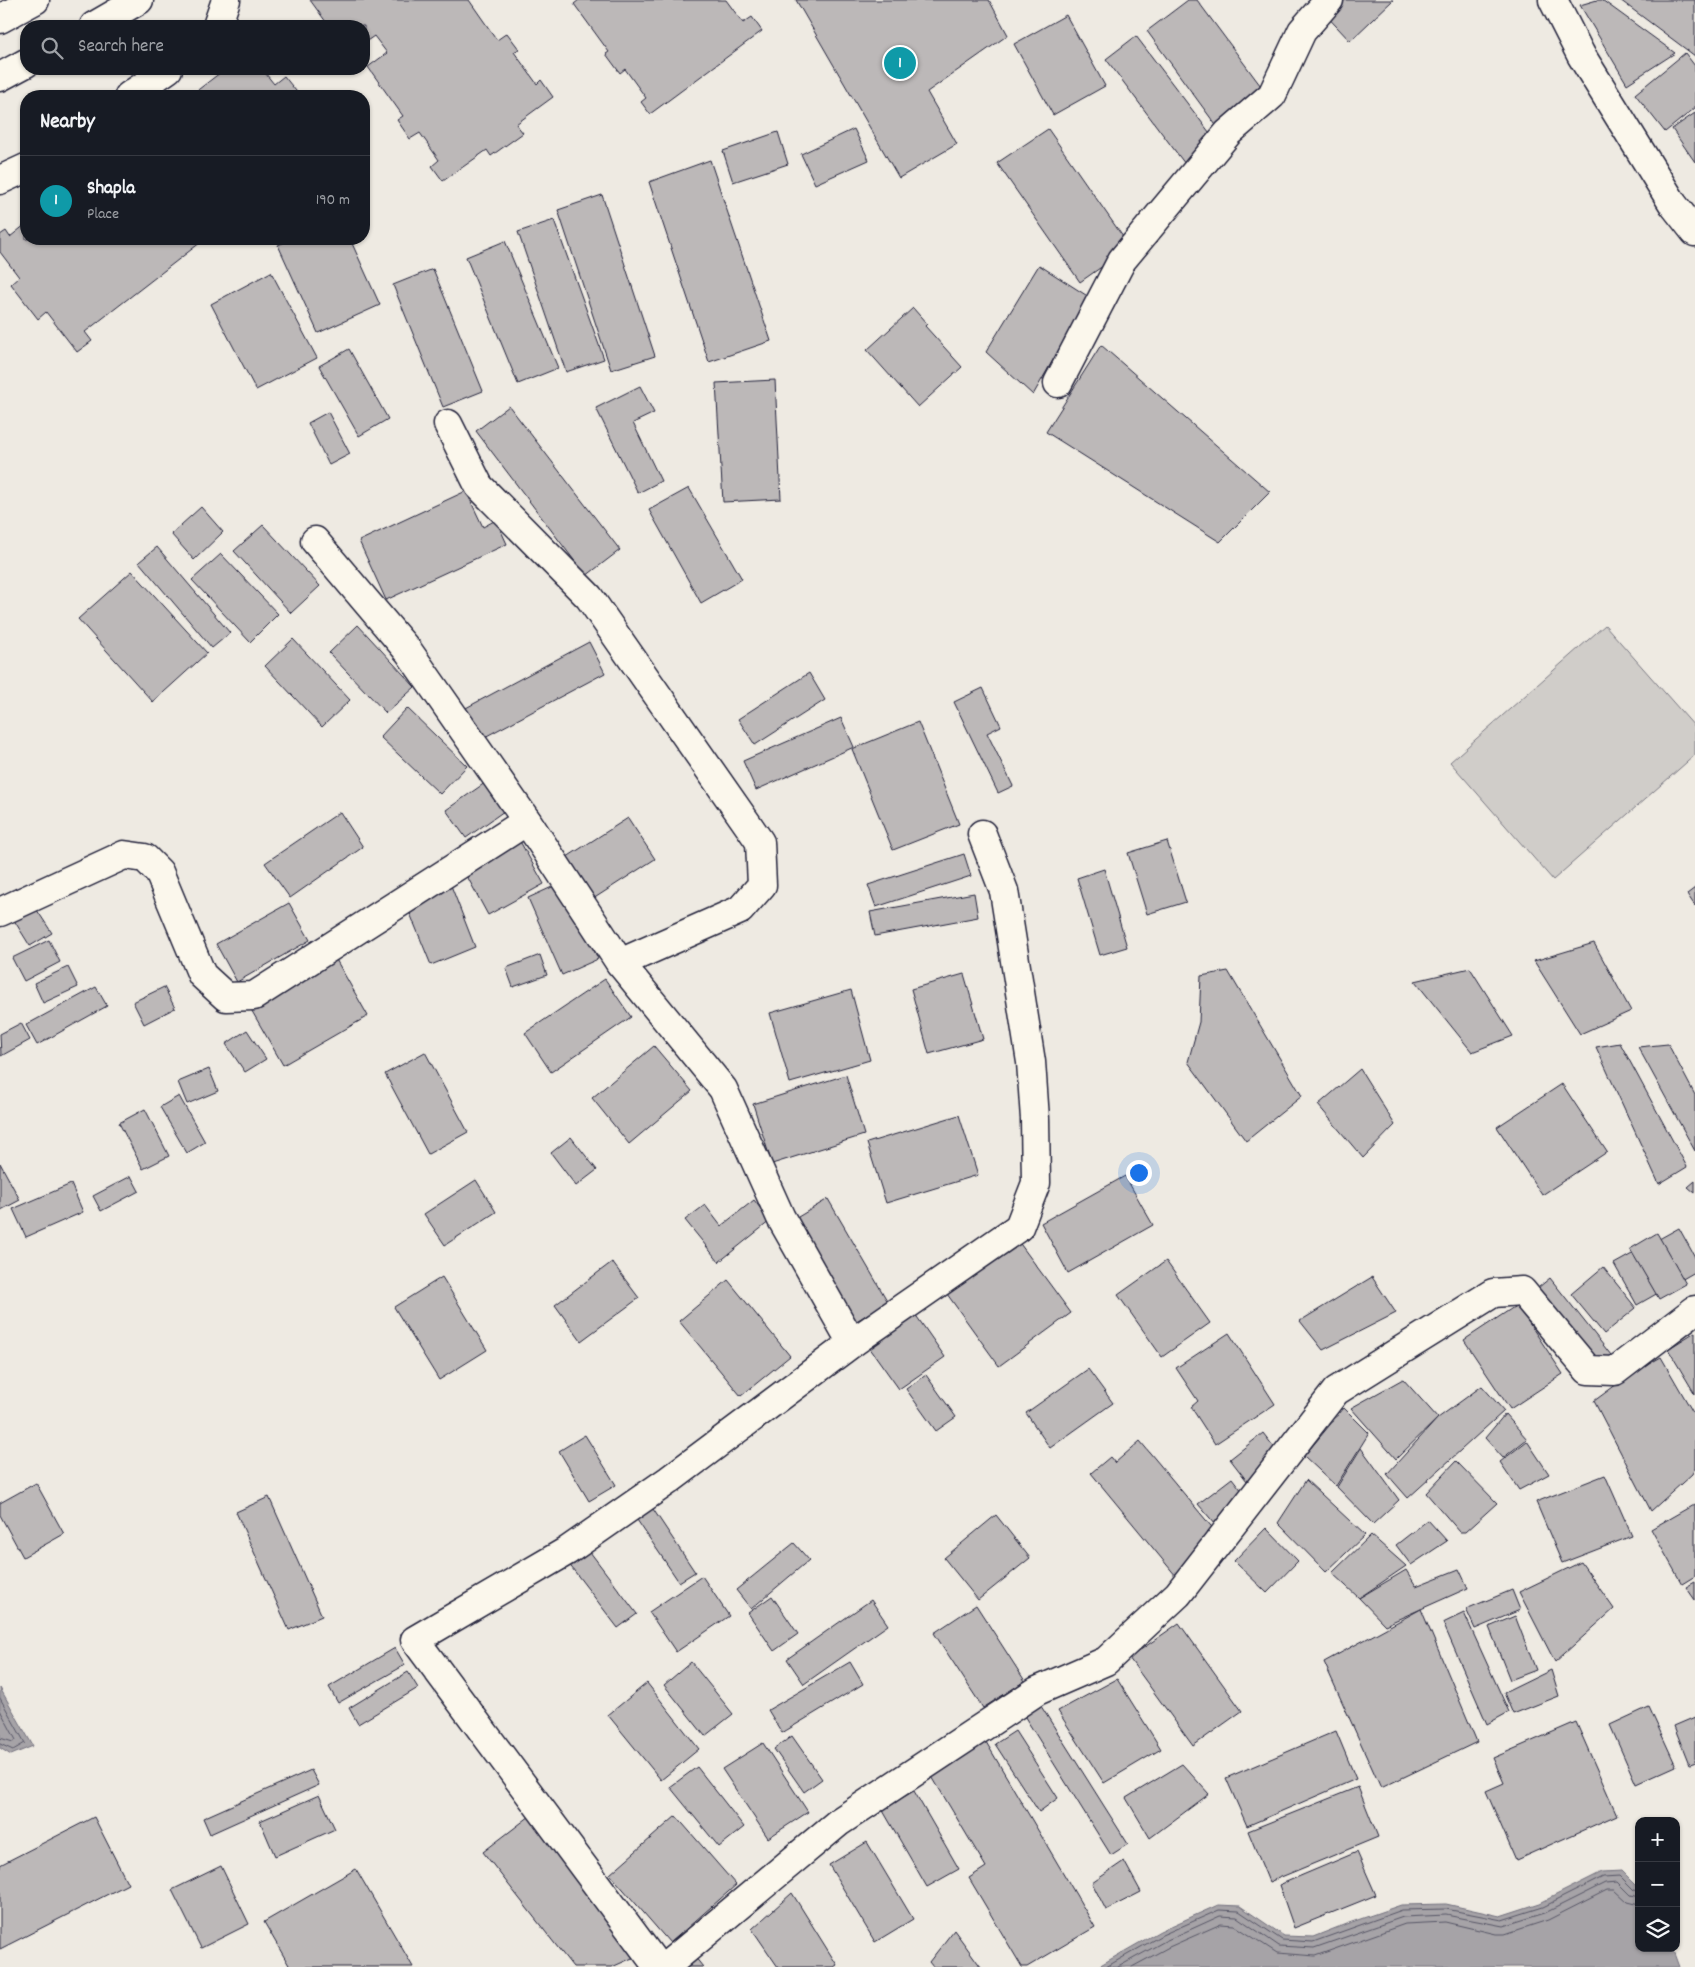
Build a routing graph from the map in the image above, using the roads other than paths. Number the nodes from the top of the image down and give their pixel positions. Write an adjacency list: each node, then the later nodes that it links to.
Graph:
1 (35, 0): 6 (street)
2 (140, 0): 7 (street)
3 (226, 0): 8 (street)
4 (1330, 0): 16 (street)
5 (1553, 0): 15 (street)
6 (0, 19)
7 (105, 20)
8 (219, 20)
9 (20, 66): 11 (street)
10 (159, 75): 12 (street)
11 (0, 77)
12 (138, 90)
13 (20, 171): 14 (street)
14 (0, 180)
15 (1695, 232)
16 (1058, 383)
17 (448, 424): 22 (street)
18 (315, 541): 19 (street)
19 (527, 821): 21 (street); 22 (street)
20 (982, 834): 24 (street)
21 (0, 912)
22 (620, 963): 24 (street)
23 (1695, 1310): 26 (street)
24 (852, 1342): 25 (street)
25 (658, 1967)
26 (665, 1967)

